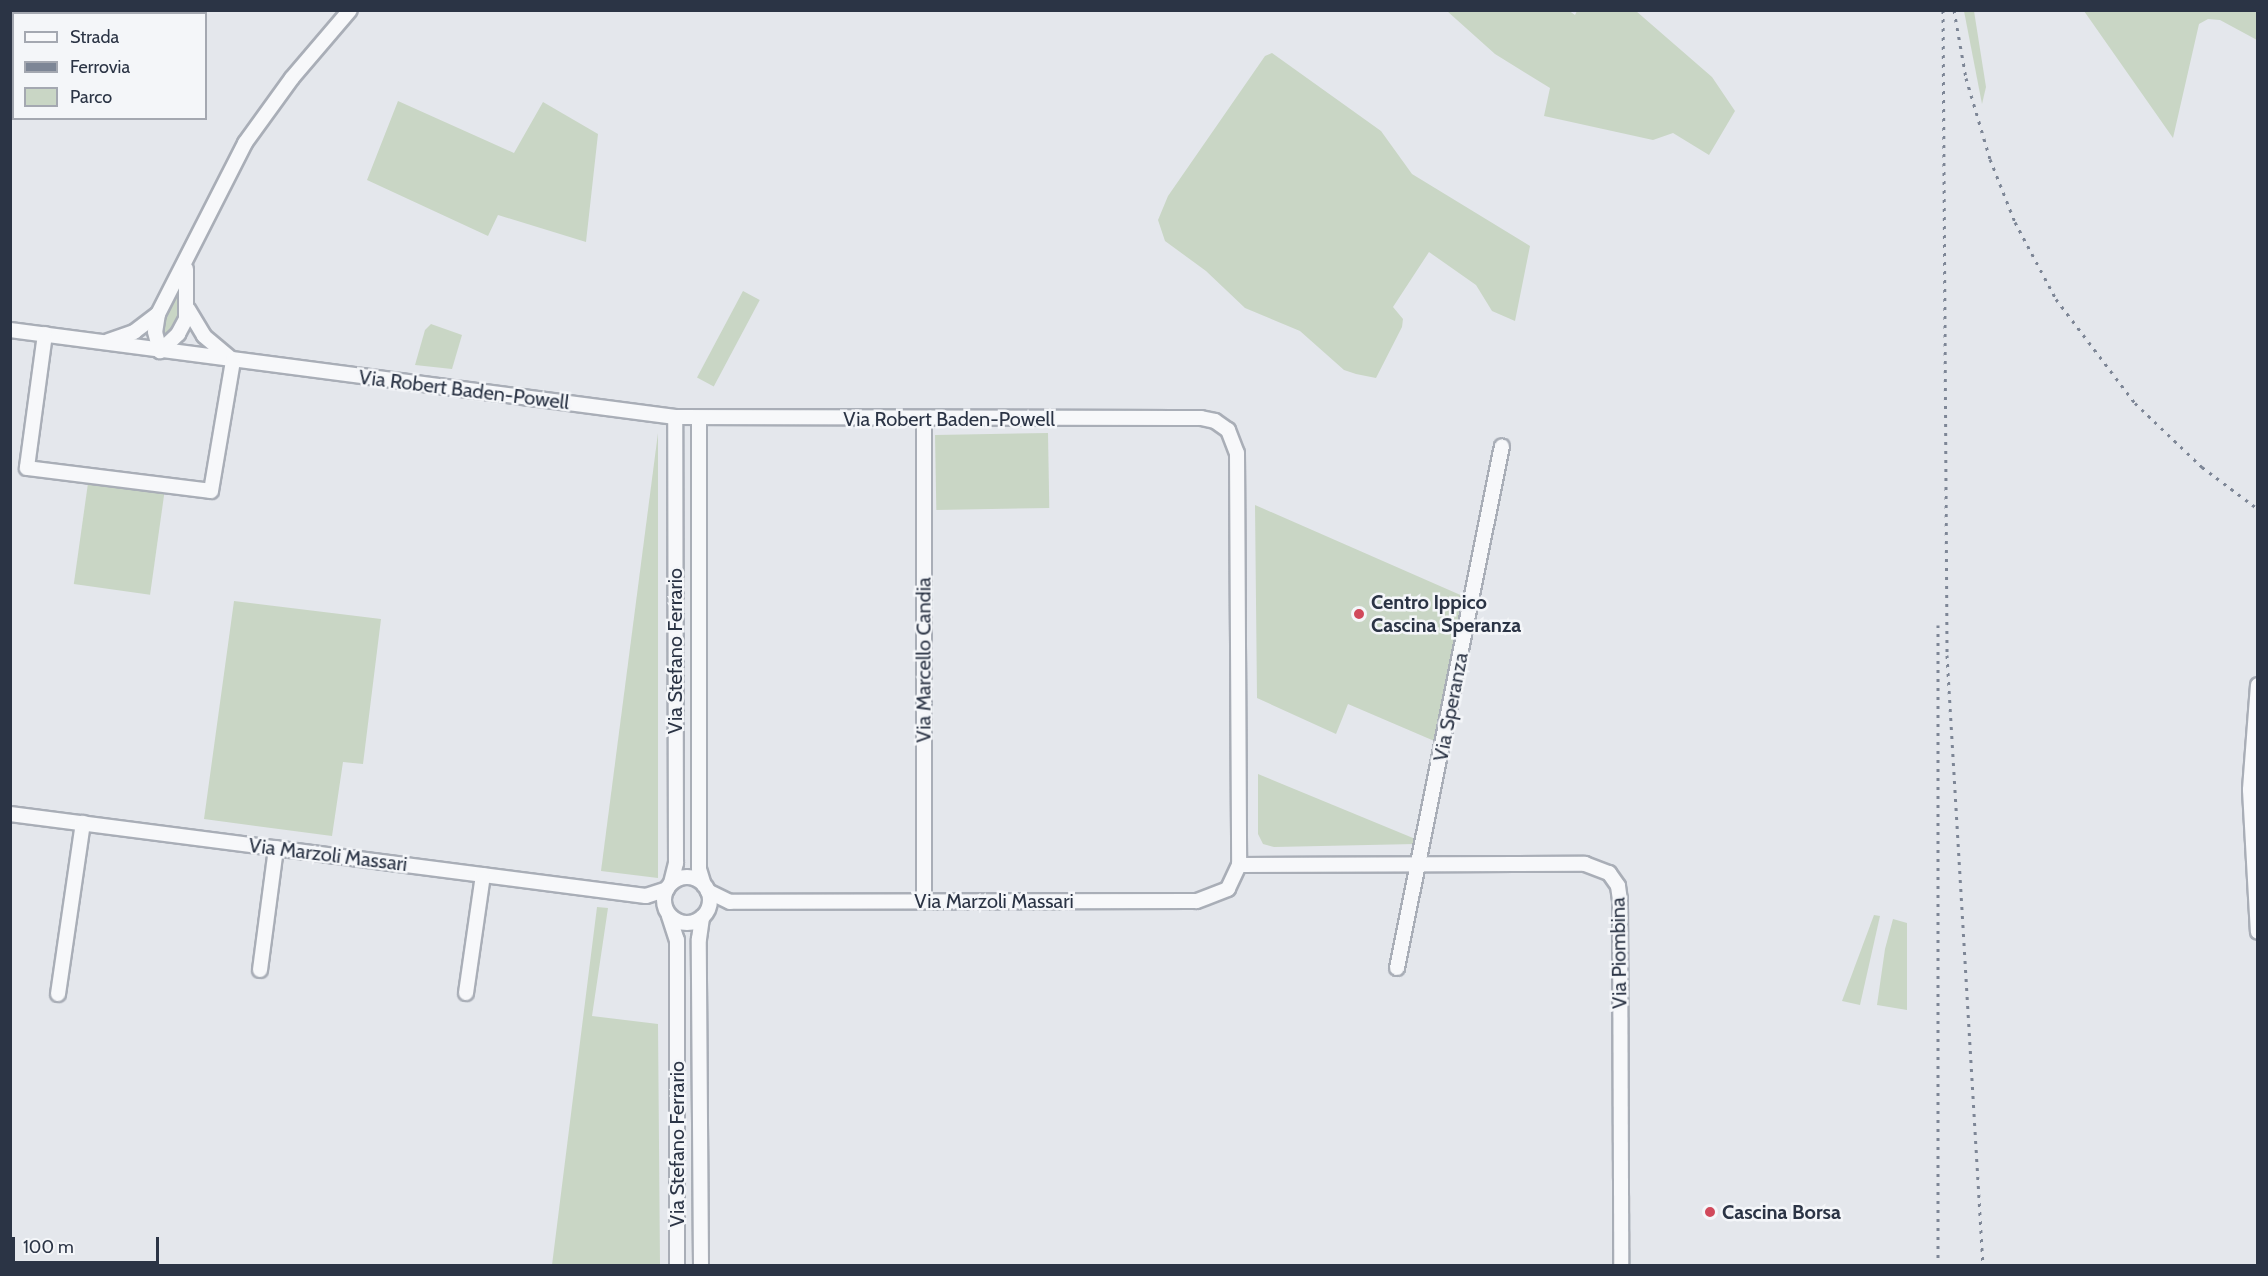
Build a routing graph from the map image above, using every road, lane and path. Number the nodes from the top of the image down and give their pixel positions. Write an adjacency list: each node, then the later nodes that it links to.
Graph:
1 (350, 10): 2 (street)
2 (187, 261): 3 (street); 4 (street)
3 (188, 309): 8 (street); 9 (street)
4 (158, 314): 7 (street); 8 (street)
5 (10, 330): 6 (street, Via Robert Baden-Powell)
6 (45, 334): 7 (street, Via Robert Baden-Powell); 9 (street)
7 (106, 342): 8 (street, Via Robert Baden-Powell)
8 (160, 351): 9 (street, Via Robert Baden-Powell)
9 (233, 361): 10 (street, Via Robert Baden-Powell)
10 (675, 417): 11 (street, Via Robert Baden-Powell); 21 (street, Via Stefano Ferrario)
11 (699, 419): 12 (street, Via Robert Baden-Powell); 22 (street, Via Stefano Ferrario)
12 (924, 419): 19 (street, Via Robert Baden-Powell); 24 (street, Via Marcello Candia)
13 (1502, 446): 18 (street, Via Speranza)
14 (2258, 685): 28 (street)
15 (10, 814): 16 (street, Via Marzoli Massari)
16 (83, 823): 17 (street, Via Marzoli Massari); 32 (street)
17 (276, 849): 20 (street, Via Marzoli Massari); 30 (street)
18 (1420, 864): 19 (street, Via Piombina); 29 (street, Via Speranza); 35 (street, Via Piombina)
19 (1239, 865): 24 (street, Via Marzoli Massari)
20 (483, 875): 23 (street, Via Marzoli Massari); 31 (street)
21 (669, 886): 22 (street); 23 (street, Via Marzoli Massari); 26 (street)
22 (706, 888): 25 (street, Via Marzoli Massari); 27 (street)
23 (646, 896): 26 (street, Via Marzoli Massari)
24 (924, 901): 25 (street, Via Marzoli Massari)
25 (730, 902): 27 (street, Via Marzoli Massari)
26 (668, 913): 27 (street); 33 (street, Via Stefano Ferrario)
27 (703, 915): 34 (street, Via Stefano Ferrario)
28 (2258, 932)
29 (1397, 968)
30 (260, 970)
31 (466, 993)
32 (58, 994)
33 (677, 1266)
34 (701, 1266)
35 (1621, 1266)

